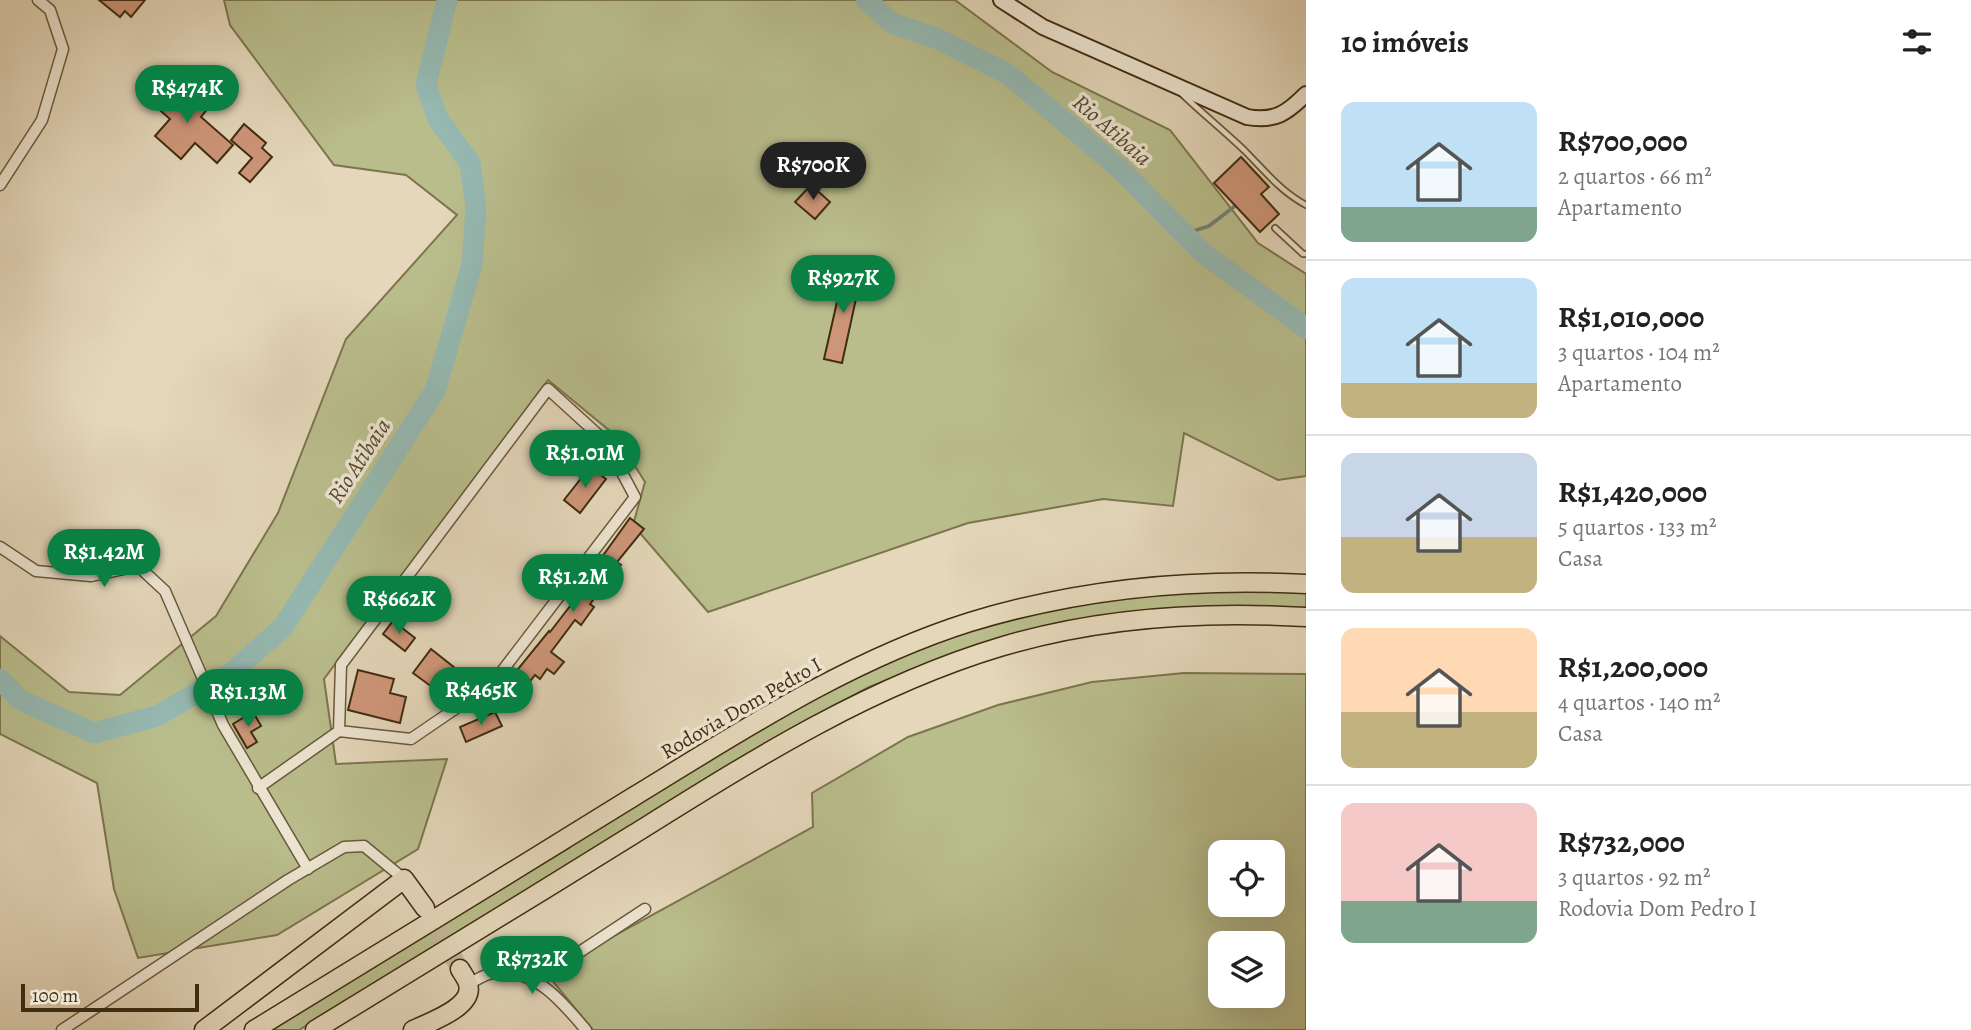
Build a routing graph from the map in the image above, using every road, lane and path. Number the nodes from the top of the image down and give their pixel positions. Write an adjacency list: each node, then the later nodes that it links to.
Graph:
1 (38, 0): 5 (street)
2 (1001, 0): 3 (street)
3 (1174, 86): 4 (street); 6 (lane)
4 (1306, 94)
5 (0, 185)
6 (1306, 205)
7 (1275, 228): 8 (lane)
8 (1306, 254)
9 (0, 547): 13 (street)
10 (1306, 584): 22 (highway, Rodovia Dom Pedro I)
11 (1306, 617): 23 (highway)
12 (339, 731): 12 (street); 13 (street)
13 (258, 788): 14 (street)
14 (308, 869): 15 (street); 20 (street)
15 (404, 879): 16 (highway); 21 (highway)
16 (425, 908)
17 (645, 909): 19 (street)
18 (464, 977): 19 (street); 24 (highway)
19 (537, 980): 25 (street)
20 (62, 1030)
21 (204, 1030)
22 (254, 1030)
23 (314, 1030)
24 (413, 1030)
25 (586, 1030)

